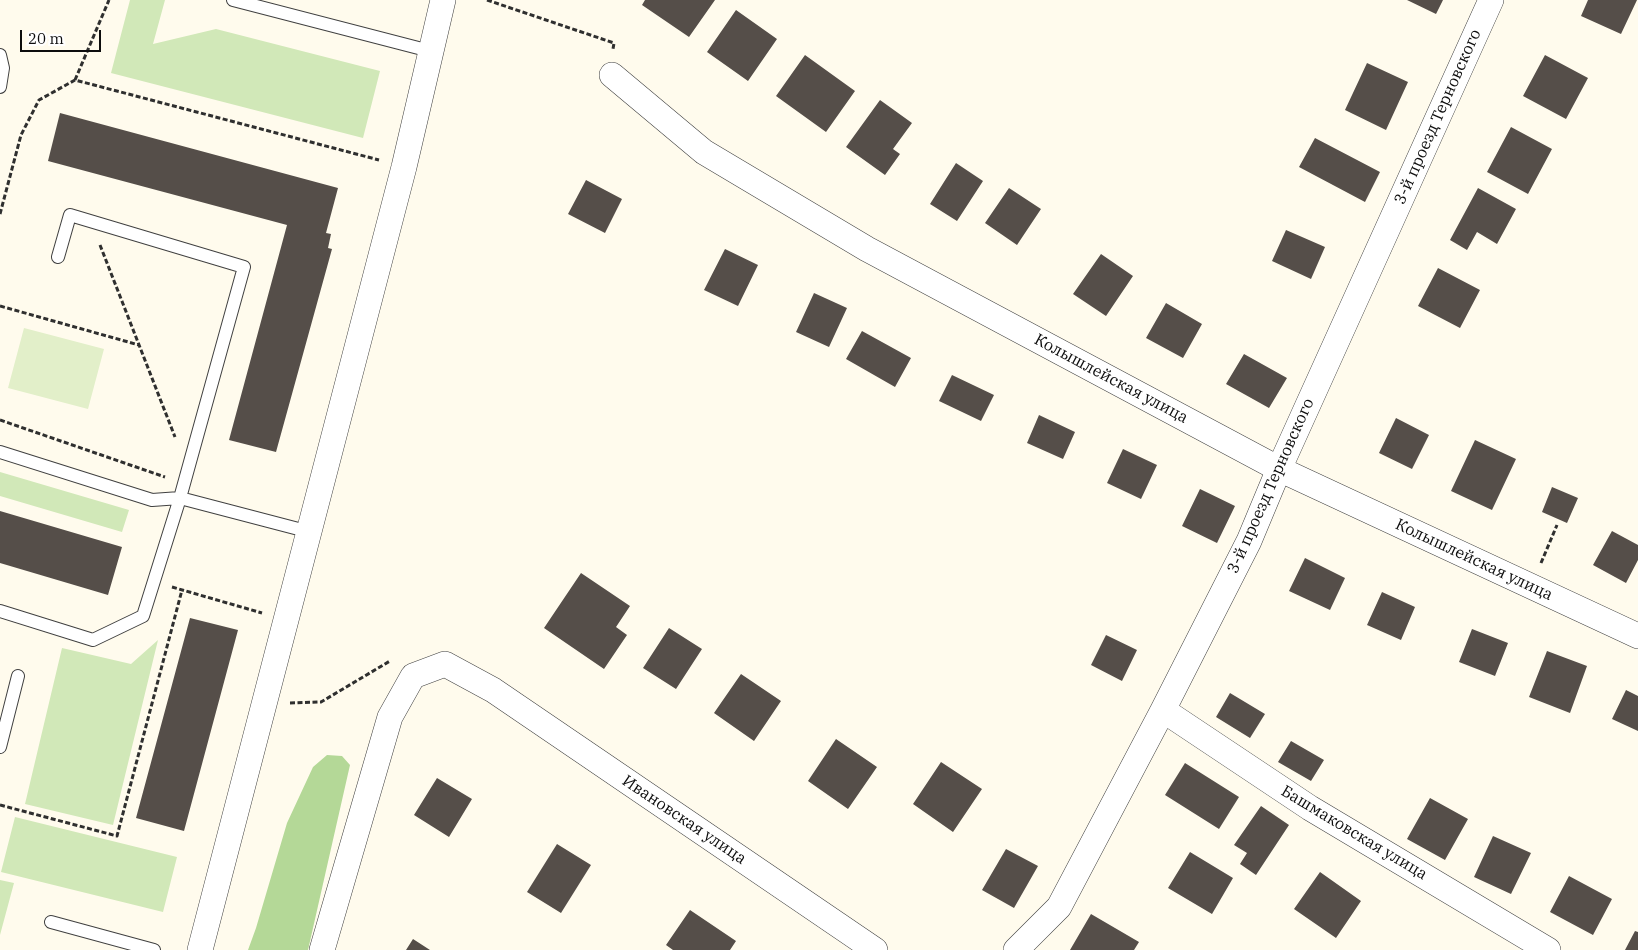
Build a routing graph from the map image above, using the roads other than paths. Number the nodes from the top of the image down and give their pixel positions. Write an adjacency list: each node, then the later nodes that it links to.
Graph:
1 (233, 0): 4 (lane)
2 (443, 0): 4 (street)
3 (1491, 0): 10 (street, 3-й проезд Терновского)
4 (430, 51): 12 (street)
5 (0, 55): 7 (lane)
6 (612, 75): 10 (street, Колышлейская улица)
7 (0, 87)
8 (58, 257): 11 (lane)
9 (0, 452): 11 (lane)
10 (1279, 468): 14 (street, Колышлейская улица); 16 (street, 3-й проезд Терновского)
11 (180, 498): 12 (lane); 13 (lane)
12 (310, 532): 20 (street)
13 (0, 611)
14 (1638, 636)
15 (18, 676): 17 (lane)
16 (1163, 710): 23 (street, 3-й проезд Терновского); 24 (street, Башмаковская улица)
17 (0, 747)
18 (51, 922): 19 (lane)
19 (154, 950)
20 (200, 950)
21 (322, 950): 22 (street, Ивановская улица)
22 (875, 950)
23 (1016, 950)
24 (1548, 950)

